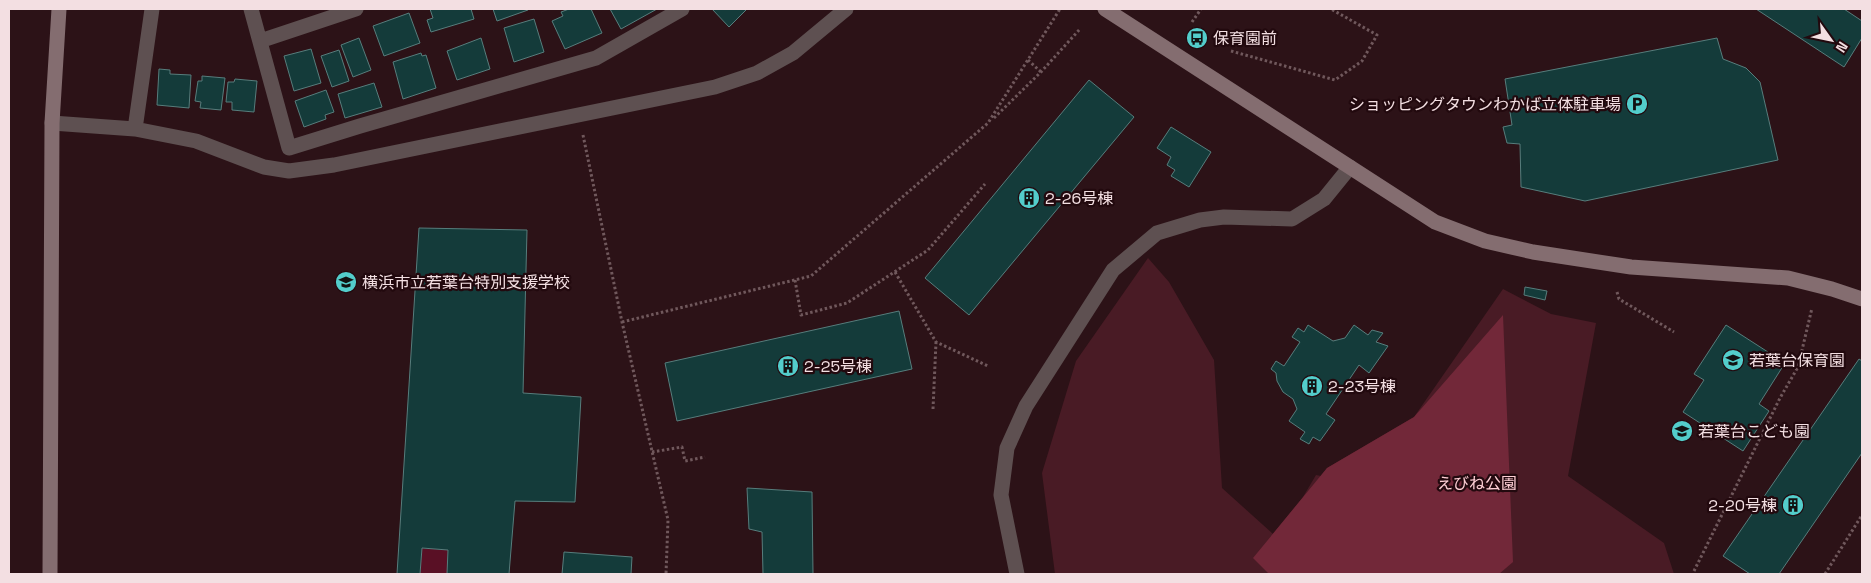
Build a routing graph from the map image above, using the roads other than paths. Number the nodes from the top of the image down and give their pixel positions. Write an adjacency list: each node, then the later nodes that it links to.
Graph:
1 (59, 9): 9 (street)
2 (152, 9): 10 (street)
3 (251, 9): 8 (street)
4 (356, 9): 8 (street)
5 (682, 9): 11 (street)
6 (846, 9): 13 (street)
7 (1105, 9): 12 (street)
8 (260, 41): 11 (street)
9 (52, 122): 10 (street); 15 (street)
10 (135, 129): 13 (street)
11 (289, 148): 13 (street)
12 (1350, 167): 14 (street); 16 (street)
13 (289, 171)
14 (1862, 299)
15 (50, 574)
16 (1017, 574)

